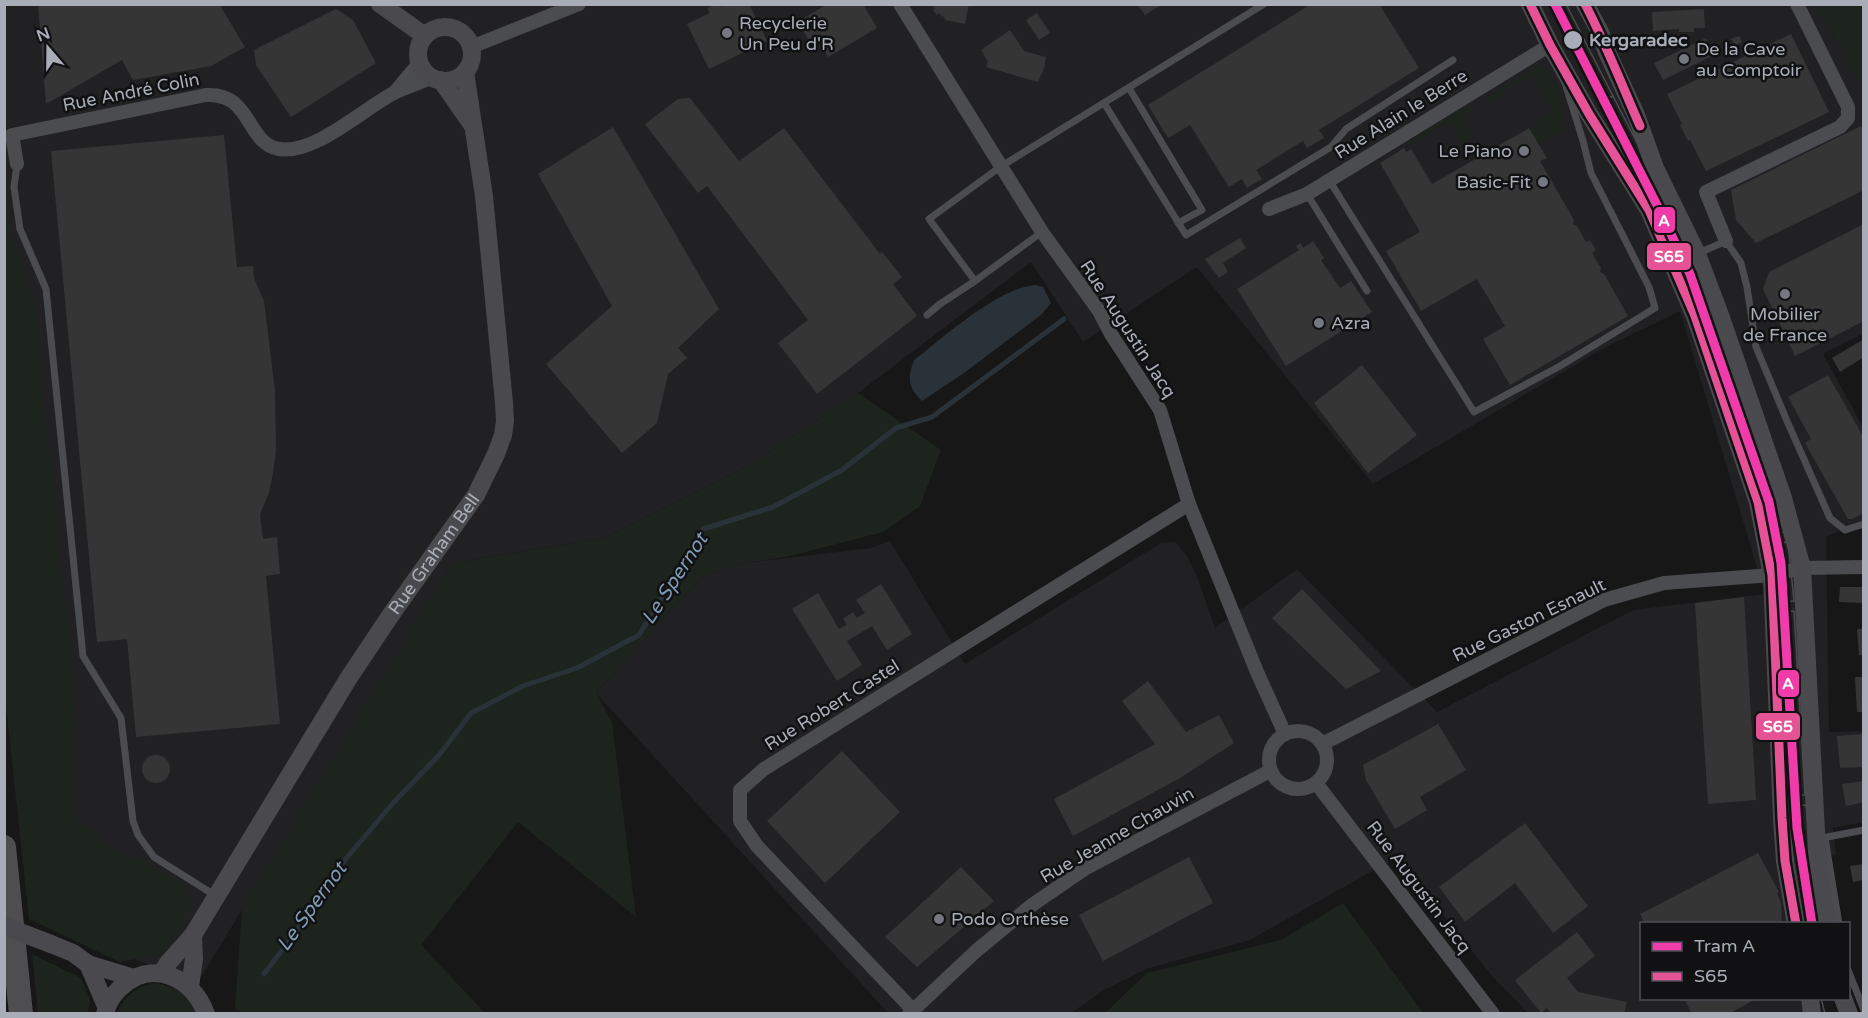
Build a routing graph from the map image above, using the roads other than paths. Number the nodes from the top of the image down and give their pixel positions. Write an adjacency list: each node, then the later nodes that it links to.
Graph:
1 (380, 4): 8 (main road)
2 (579, 4): 9 (street)
3 (900, 4): 21 (street, Rue Augustin Jacq)
4 (1264, 4): 15 (lane)
5 (1530, 4): 10 (main road)
6 (1585, 4): 28 (main road)
7 (1797, 4): 27 (street)
8 (425, 36): 9 (main road); 12 (main road)
9 (471, 47): 13 (main road)
10 (1554, 52): 22 (street, Rue Alain le Berre); 22 (lane); 36 (main road)
11 (1453, 60): 25 (lane)
12 (420, 62): 14 (main road); 16 (street, Rue André Colin)
13 (465, 72): 14 (main road); 18 (main road, Rue Graham Bell)
14 (437, 79): 16 (street, Rue André Colin); 18 (main road, Rue Graham Bell)
15 (1129, 88): 17 (lane); 25 (lane)
16 (393, 93): 19 (street, Rue André Colin)
17 (1104, 103): 21 (lane); 25 (lane)
18 (474, 126): 44 (main road, Rue Graham Bell)
19 (8, 135): 20 (street, Rue André Colin)
20 (17, 164): 44 (lane)
21 (1000, 167): 26 (street, Rue Augustin Jacq); 29 (lane)
22 (1329, 180): 23 (street, Rue Alain le Berre)
23 (1306, 194): 24 (street, Rue Alain le Berre); 30 (lane)
24 (1269, 209)
25 (1178, 223)
26 (1042, 232): 29 (lane); 32 (street, Rue Augustin Jacq)
27 (1726, 241): 28 (lane); 33 (lane)
28 (1697, 254): 35 (main road)
29 (975, 282): 31 (lane)
30 (1367, 291)
31 (927, 315)
32 (1189, 504): 37 (street, Rue Augustin Jacq); 58 (street, Rue Robert Castel)
33 (1863, 524)
34 (1863, 567): 35 (street, Rue Gaston Esnault)
35 (1802, 568): 36 (street, Rue Gaston Esnault); 42 (main road)
36 (1772, 575): 38 (street, Rue Gaston Esnault); 45 (main road)
37 (1285, 734): 38 (street); 39 (street)
38 (1322, 744): 40 (street)
39 (1270, 771): 40 (street); 58 (street, Rue Jeanne Chauvin)
40 (1316, 783): 61 (street, Rue Augustin Jacq)
41 (1863, 830): 42 (lane)
42 (1821, 839): 46 (main road); 47 (lane)
43 (4, 847): 59 (highway)
44 (217, 897): 49 (main road, Rue Graham Bell)
45 (1796, 922)
46 (1828, 922)
47 (1839, 922)
48 (4, 926): 50 (main road, bridge)
49 (193, 935): 51 (main road, Rue Graham Bell); 54 (main road)
50 (88, 964): 53 (main road); 56 (main road)
51 (162, 973): 53 (main road); 54 (main road)
52 (1850, 975): 57 (lane)
53 (134, 978): 56 (main road)
54 (190, 986): 60 (main road)
55 (1843, 1000): 62 (main road)
56 (106, 1010)
57 (1863, 1010)
58 (910, 1012)
59 (21, 1014)
60 (206, 1014)
61 (1493, 1014)
62 (1849, 1014)

